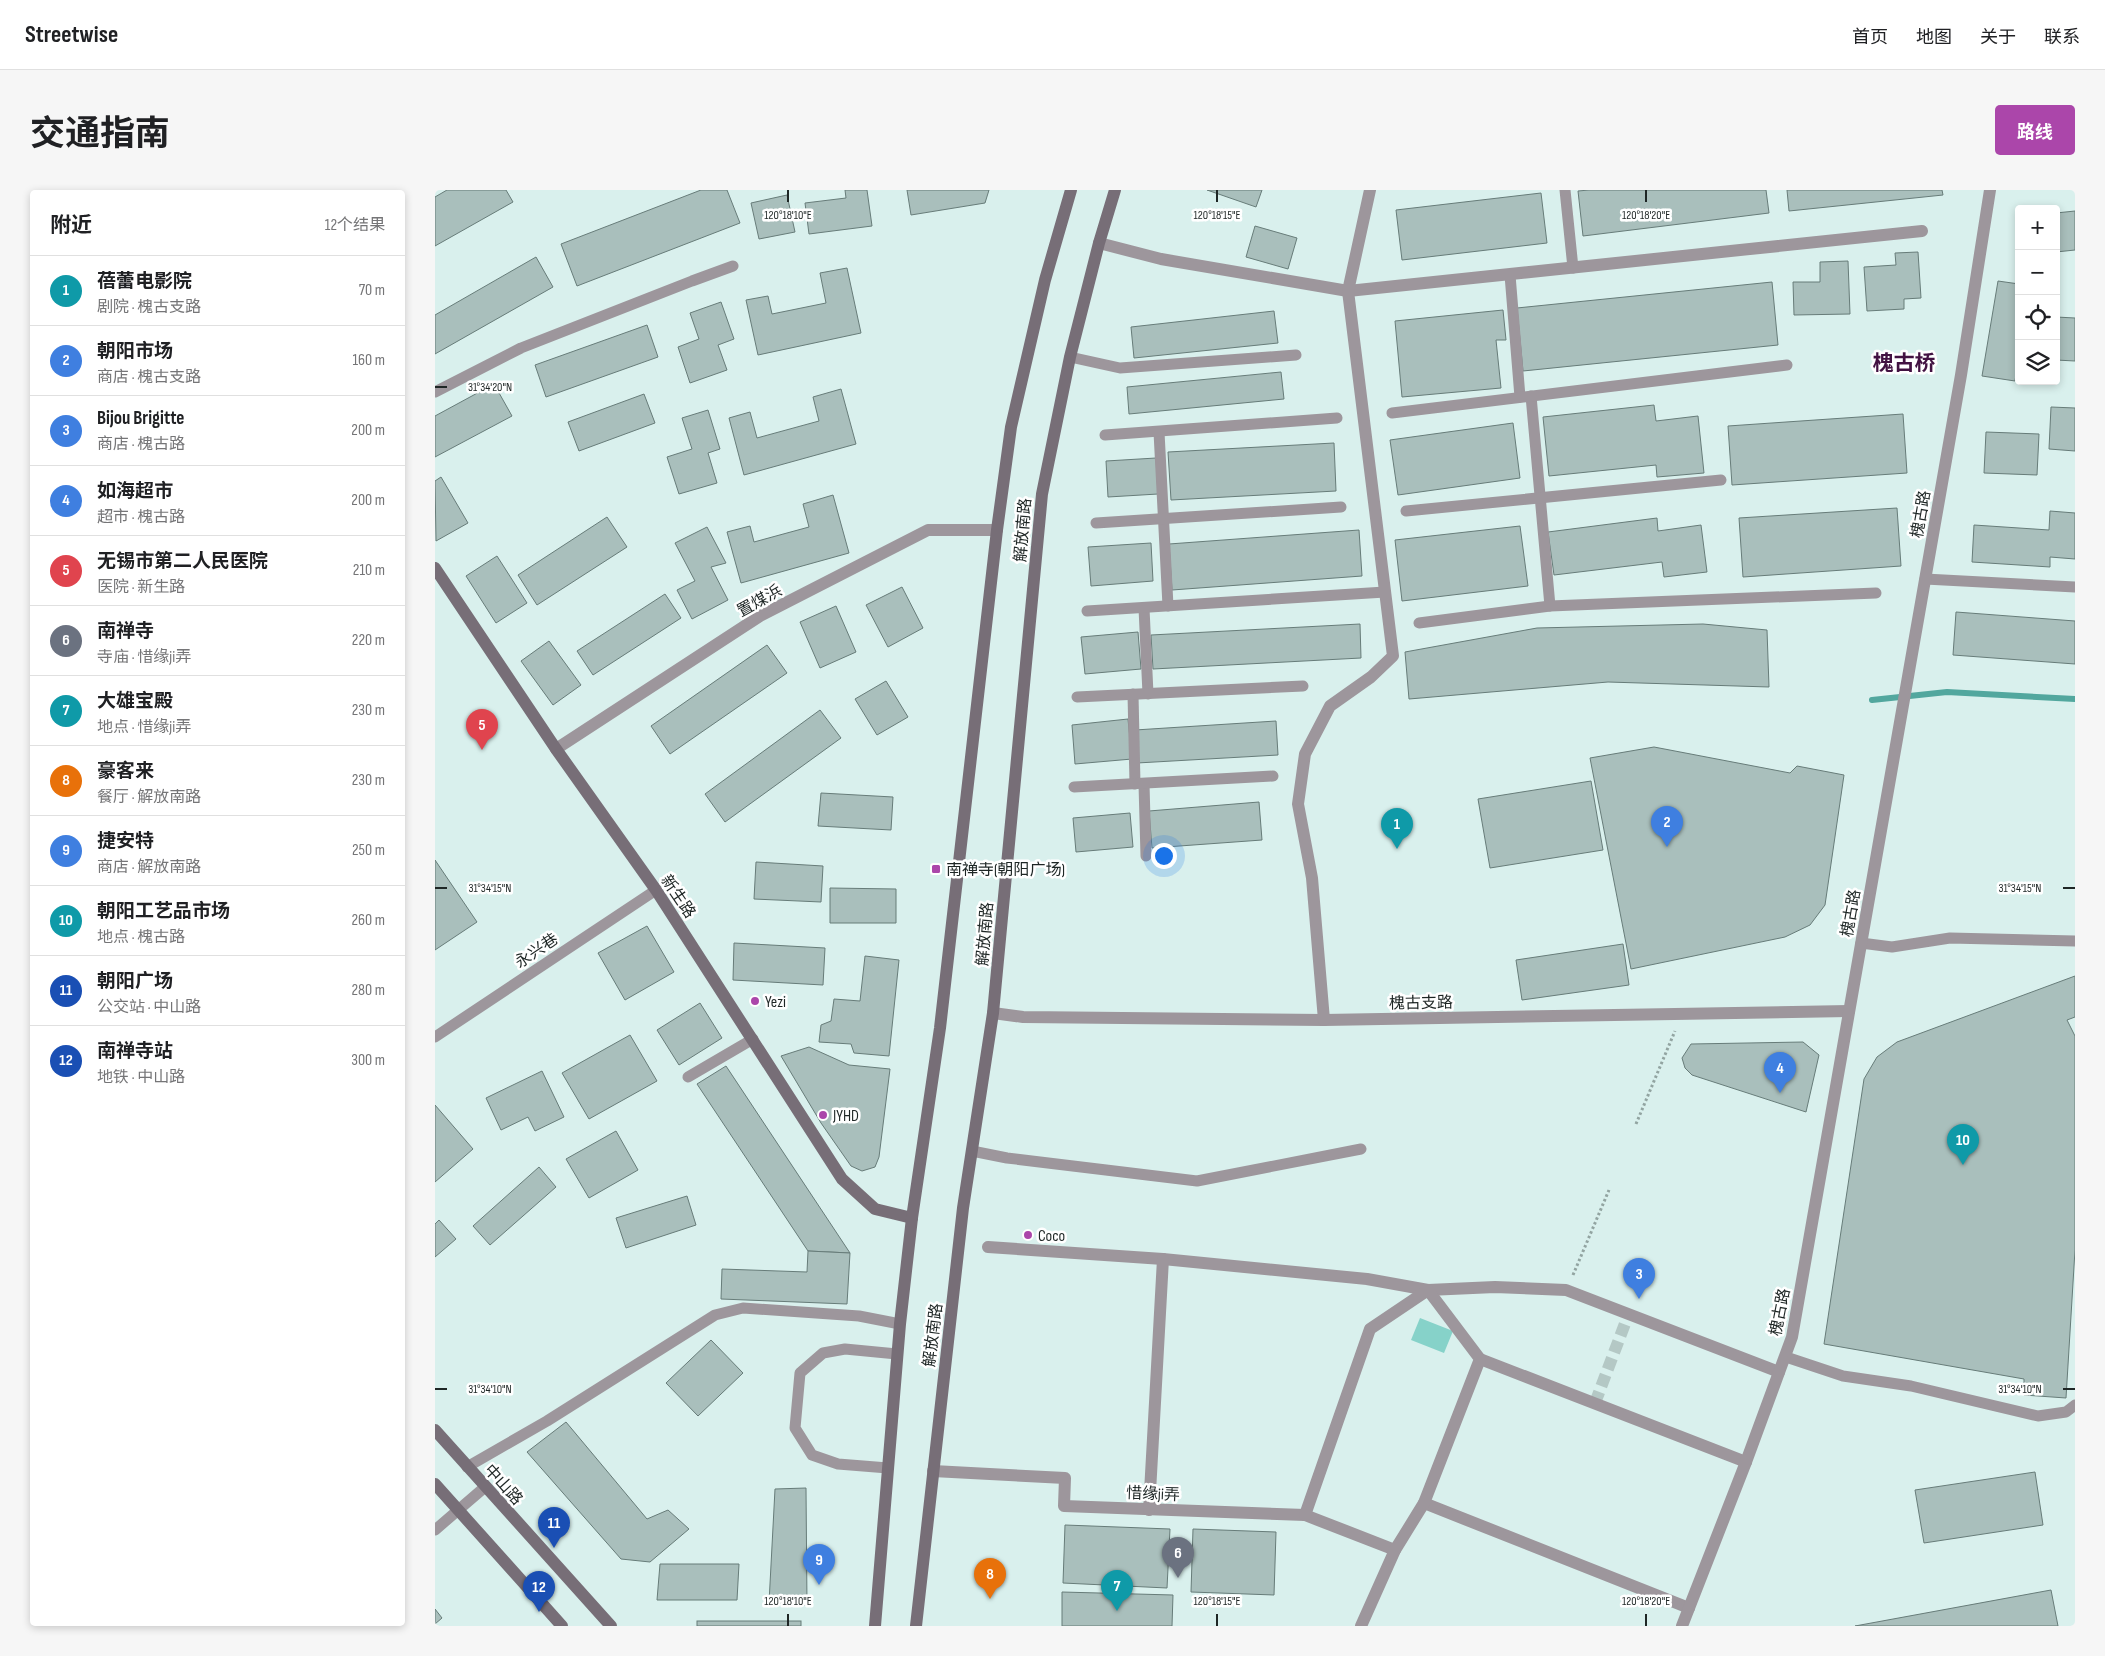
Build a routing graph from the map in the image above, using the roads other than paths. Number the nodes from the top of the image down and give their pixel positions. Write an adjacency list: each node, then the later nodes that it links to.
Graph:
1 (1071, 190): 27 (main road, 解放南路)
2 (1115, 190): 7 (main road, 解放南路)
3 (1371, 190): 11 (street)
4 (1565, 190): 9 (lane)
5 (1990, 190): 29 (street, 槐古路)
6 (1922, 232): 9 (street)
7 (1099, 243): 11 (street); 13 (main road, 解放南路)
8 (733, 266): 15 (lane)
9 (1573, 268): 10 (street)
10 (1510, 275): 11 (street); 16 (lane)
11 (1348, 291): 31 (street)
12 (1296, 355): 13 (lane)
13 (1070, 357): 51 (main road, 解放南路)
14 (1787, 365): 16 (lane)
15 (435, 392)
16 (1525, 396): 17 (lane); 22 (lane)
17 (1392, 413)
18 (1337, 418): 19 (lane)
19 (1159, 432): 20 (lane); 25 (lane)
20 (1105, 435)
21 (1721, 480): 22 (lane)
22 (1539, 498): 24 (lane); 34 (lane)
23 (1341, 507): 25 (lane)
24 (1406, 512)
25 (1164, 518): 26 (lane); 33 (lane)
26 (1097, 523)
27 (997, 530): 42 (street, 置煤浜); 58 (main road, 解放南路)
28 (435, 568): 42 (main road, 新生路)
29 (1925, 579): 30 (lane); 49 (street, 槐古路)
30 (2075, 587)
31 (1385, 592): 33 (lane); 52 (street)
32 (1877, 593): 34 (lane)
33 (1168, 606): 35 (lane)
34 (1550, 606): 37 (lane)
35 (1144, 608): 36 (lane); 40 (lane)
36 (1087, 611)
37 (1419, 623)
38 (1303, 686): 40 (lane)
39 (1133, 694): 40 (lane); 41 (lane); 44 (lane)
40 (1148, 694)
41 (1077, 697)
42 (555, 749): 47 (main road, 新生路)
43 (1273, 776): 44 (lane)
44 (1139, 784): 45 (lane); 46 (lane)
45 (1074, 788)
46 (1147, 856)
47 (656, 890): 53 (lane, 永兴巷); 54 (main road, 新生路)
48 (2075, 941): 49 (lane)
49 (1861, 943): 50 (street, 槐古路)
50 (1849, 1011): 52 (street, 槐古支路); 64 (street, 槐古路)
51 (993, 1013): 52 (street, 槐古支路); 57 (main road, 解放南路)
52 (1324, 1020)
53 (435, 1038)
54 (753, 1039): 55 (lane); 58 (main road, 新生路)
55 (688, 1077)
56 (1361, 1149): 57 (lane)
57 (972, 1151): 72 (main road, 解放南路)
58 (912, 1218): 62 (main road, 解放南路)
59 (988, 1247): 60 (street)
60 (1163, 1259): 61 (street); 77 (street)
61 (1428, 1290): 65 (street); 66 (street); 78 (street)
62 (900, 1324): 63 (main road, 解放南路); 70 (lane)
63 (897, 1354): 71 (main road, 解放南路); 71 (lane)
64 (1786, 1356): 66 (street, 槐古路); 67 (lane)
65 (1480, 1359): 69 (street); 75 (street)
66 (1779, 1372): 69 (street, 槐古路)
67 (2075, 1405)
68 (435, 1430): 70 (main road, 中山路)
69 (1746, 1462): 81 (street, 槐古路)
70 (467, 1467): 74 (main road, 中山路)
71 (888, 1468): 84 (main road, 解放南路)
72 (933, 1471): 77 (street, 惜缘ji弄); 85 (main road, 解放南路)
73 (435, 1484): 76 (main road)
74 (485, 1487): 76 (lane); 83 (main road, 中山路)
75 (1424, 1503): 80 (street); 81 (street)
76 (458, 1510): 79 (lane); 82 (main road)
77 (1149, 1510): 78 (street, 惜缘ji弄)
78 (1305, 1515): 80 (street, 惜缘ji弄)
79 (435, 1530)
80 (1395, 1550): 86 (street)
81 (1689, 1608): 87 (street, 槐古路)
82 (562, 1626)
83 (611, 1626)
84 (875, 1626)
85 (916, 1626)
86 (1361, 1626)
87 (1681, 1626)

